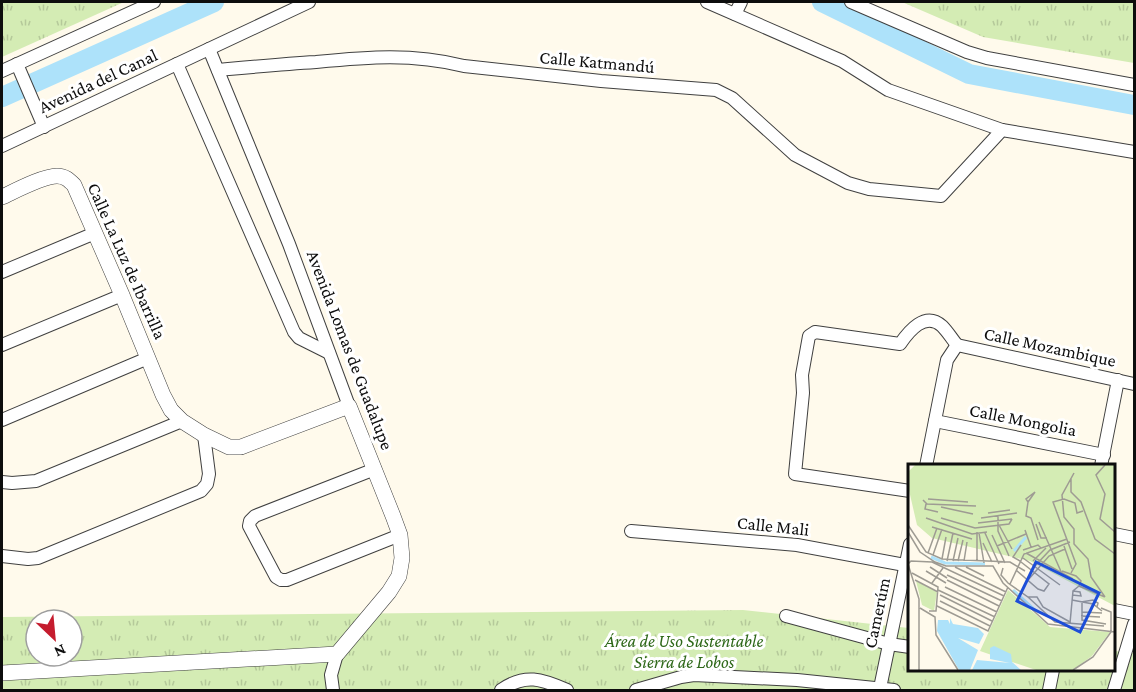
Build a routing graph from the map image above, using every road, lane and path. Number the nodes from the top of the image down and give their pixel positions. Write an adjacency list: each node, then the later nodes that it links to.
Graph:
1 (153, 2): 8 (street)
2 (309, 2): 6 (street, Avenida del Canal)
3 (707, 2): 5 (street)
4 (851, 2): 11 (street)
5 (738, 7): 13 (street)
6 (209, 49): 7 (street, Avenida del Canal); 9 (street, Avenida Lomas de Guadalupe)
7 (177, 64): 12 (street, Avenida del Canal); 22 (street)
8 (19, 69): 10 (street); 12 (street)
9 (218, 70): 13 (street, Calle Katmandú); 22 (street, Avenida Lomas de Guadalupe)
10 (2, 71)
11 (1134, 85)
12 (44, 127): 14 (street, Avenida del Canal)
13 (1002, 130): 15 (street)
14 (2, 146)
15 (1134, 152)
16 (2, 197): 17 (street, Calle La Luz de Ibarrilla)
17 (95, 233): 18 (street); 19 (street, Calle La Luz de Ibarrilla)
18 (2, 272)
19 (122, 295): 20 (street); 23 (street, Calle La Luz de Ibarrilla)
20 (2, 345)
21 (957, 345): 24 (street, Calle Mozambique); 29 (street); 35 (street)
22 (329, 353): 26 (street, Avenida Lomas de Guadalupe)
23 (148, 358): 27 (street); 28 (street, Calle La Luz de Ibarrilla)
24 (1118, 380): 25 (street, Calle Mozambique); 31 (street)
25 (1134, 384)
26 (349, 406): 30 (street); 33 (street, Avenida Lomas de Guadalupe)
27 (2, 420)
28 (182, 421): 30 (street); 34 (street)
29 (935, 421): 31 (street, Calle Mongolia); 32 (street)
30 (204, 435): 40 (street)
31 (1102, 460)
32 (926, 464)
33 (375, 469): 38 (street, Avenida Lomas de Guadalupe); 38 (street)
34 (2, 482)
35 (908, 491)
36 (631, 531): 41 (street, Calle Mali)
37 (1115, 534): 39 (street)
38 (400, 535): 48 (street, Avenida Lomas de Guadalupe)
39 (1134, 538)
40 (2, 555)
41 (907, 566): 46 (street, Camerúm)
42 (1115, 610): 43 (street)
43 (1134, 614)
44 (786, 616): 46 (street)
45 (1134, 624): 61 (street)
46 (889, 644): 47 (street); 53 (street, Camerúm)
47 (908, 647)
48 (337, 654): 50 (street); 55 (street)
49 (1051, 671): 60 (street)
50 (2, 673)
51 (764, 677): 52 (street); 54 (street); 58 (street)
52 (832, 687): 53 (street)
53 (879, 688): 59 (street)
54 (643, 689)
55 (333, 690)
56 (501, 690): 57 (street)
57 (567, 690)
58 (763, 690)
59 (894, 690)
60 (1049, 690)
61 (1114, 690)

